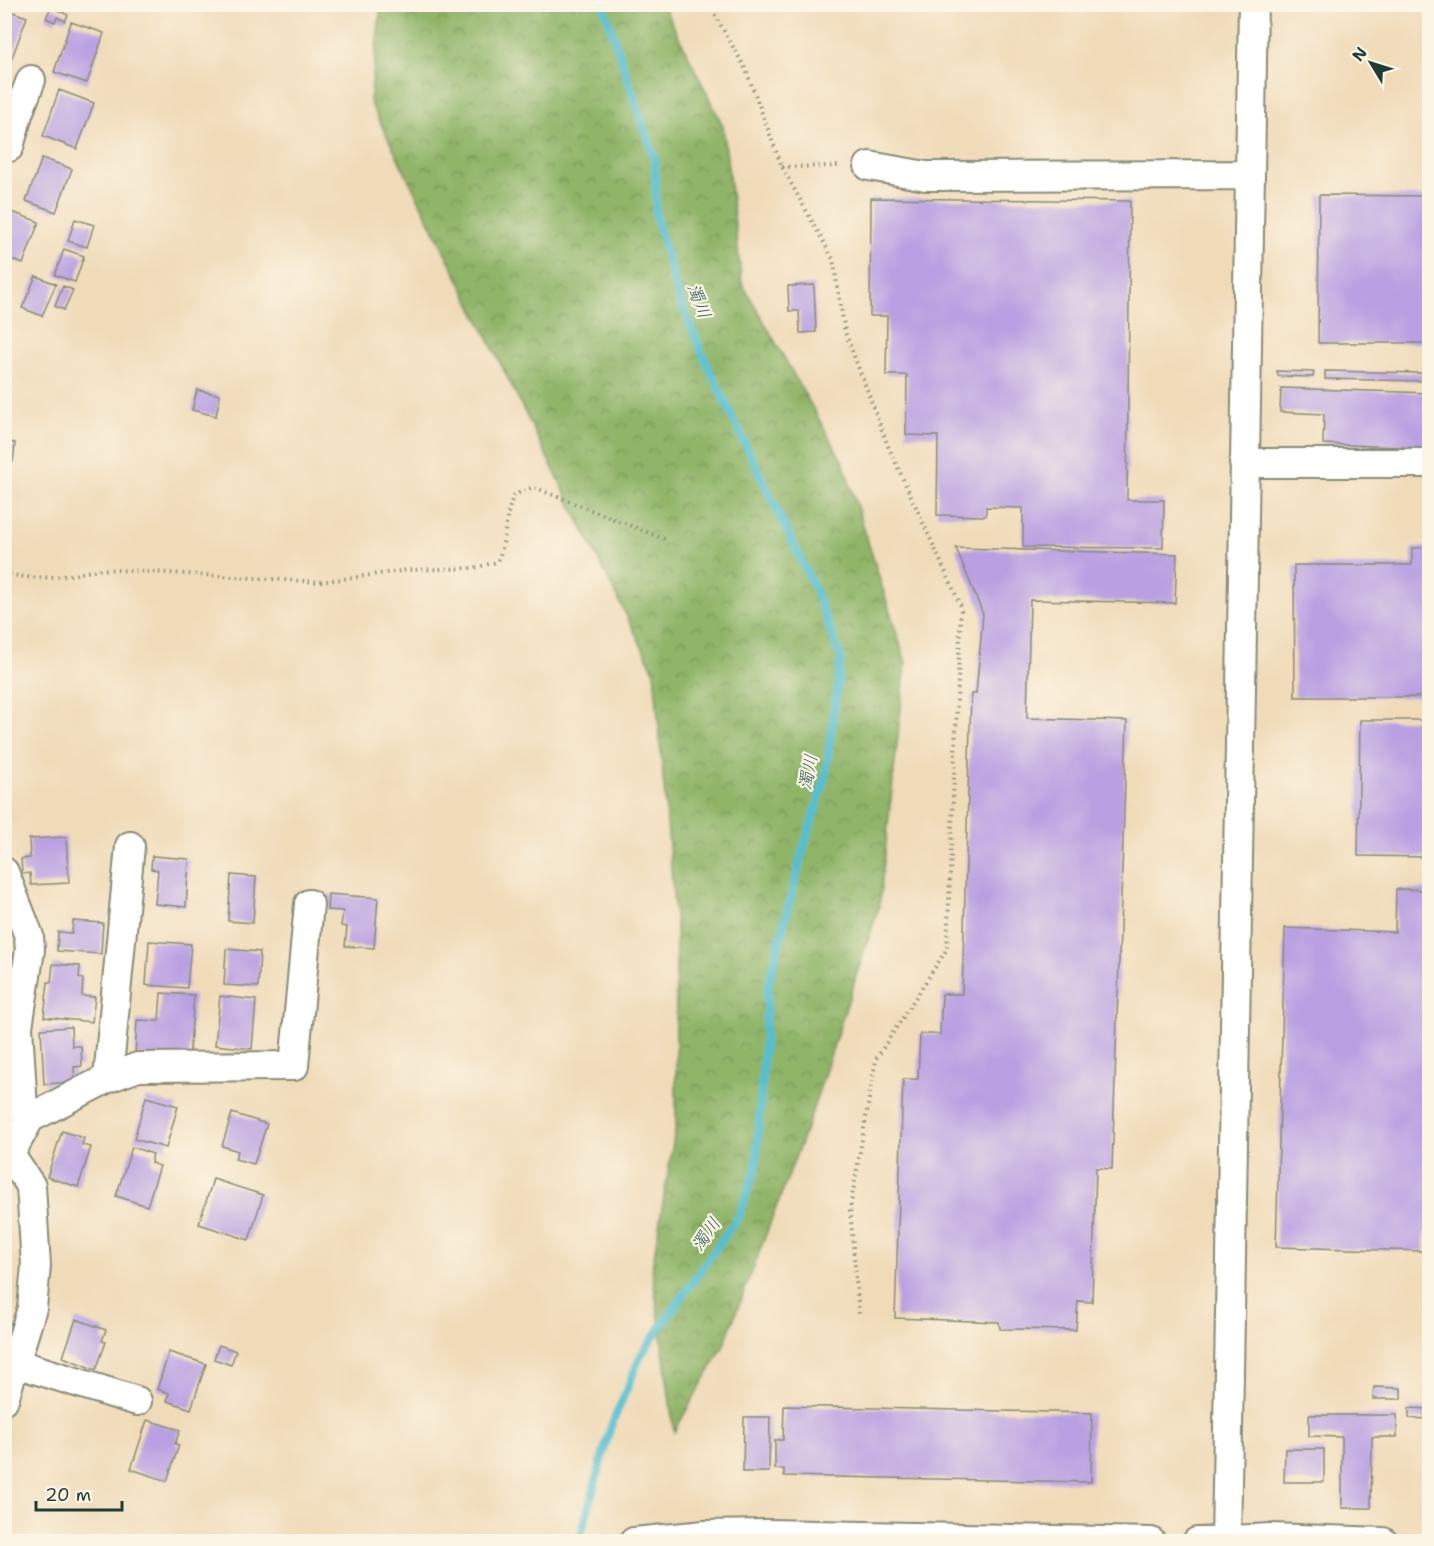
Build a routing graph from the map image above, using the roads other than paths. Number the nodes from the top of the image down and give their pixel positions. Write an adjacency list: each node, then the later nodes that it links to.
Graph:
1 (1253, 4): 6 (street)
2 (31, 80): 3 (street)
3 (11, 112): 4 (street)
4 (9, 147)
5 (869, 166): 6 (street)
6 (1249, 175): 7 (street)
7 (1244, 463): 8 (street); 19 (street)
8 (1430, 463)
9 (130, 846): 12 (street)
10 (4, 872): 13 (street)
11 (309, 904): 12 (street)
12 (108, 1078): 13 (street)
13 (30, 1118): 14 (street)
14 (7, 1160): 15 (street)
15 (15, 1363): 16 (street); 17 (street)
16 (4, 1399)
17 (137, 1401)
18 (638, 1541): 20 (street)
19 (1226, 1541): 21 (street); 22 (street)
20 (1151, 1542)
21 (1197, 1542)
22 (1383, 1542)

